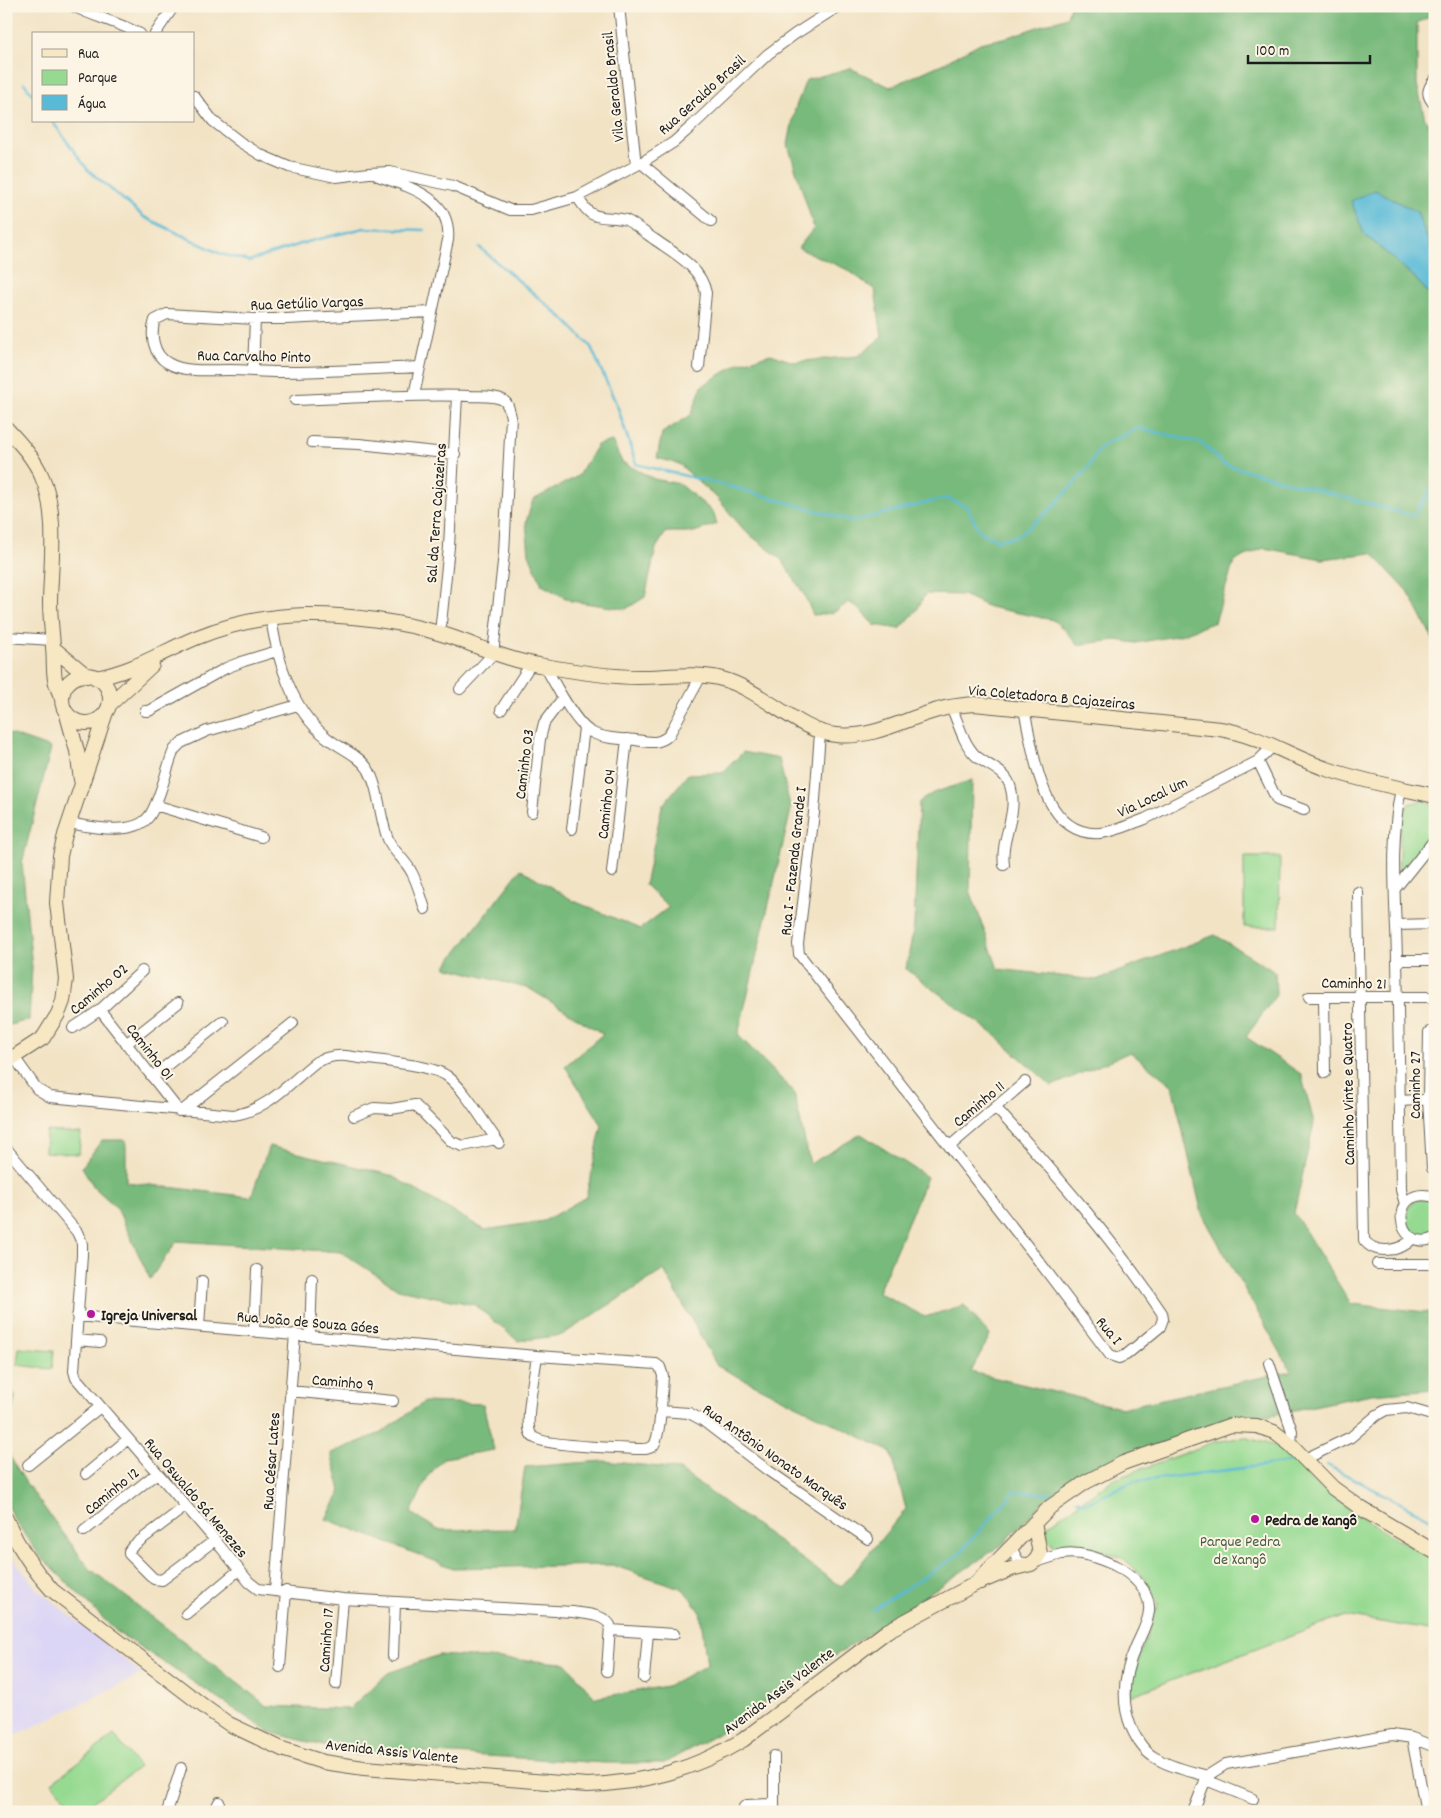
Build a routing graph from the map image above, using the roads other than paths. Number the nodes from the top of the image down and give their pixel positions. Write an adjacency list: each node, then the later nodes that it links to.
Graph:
1 (73, 6): 5 (street)
2 (174, 6): 6 (street)
3 (619, 6): 10 (street, Vila Geraldo Brasil)
4 (839, 6): 10 (street, Rua Geraldo Brasil)
5 (136, 32)
6 (156, 32)
7 (1435, 79): 9 (street)
8 (195, 97): 11 (street, Rua Geraldo Brasil)
9 (1435, 105)
10 (639, 164): 12 (street, Rua Geraldo Brasil); 13 (street)
11 (369, 173): 12 (street, Rua Geraldo Brasil); 14 (street)
12 (577, 197): 18 (street)
13 (711, 221)
14 (431, 312): 16 (street, Rua Getúlio Vargas); 17 (street)
15 (184, 314): 16 (street, Rua Getúlio Vargas); 19 (street, Rua Carvalho Pinto)
16 (255, 319): 19 (street)
17 (420, 367): 19 (street, Rua Carvalho Pinto); 20 (street)
18 (699, 367)
19 (253, 371)
20 (414, 395): 21 (street); 22 (street)
21 (457, 396): 25 (street, Sal da Terra Cajazeiras); 32 (street)
22 (296, 400)
23 (6, 428): 29 (main road)
24 (312, 442): 25 (street)
25 (455, 454): 27 (street, Sal da Terra Cajazeiras)
26 (271, 618): 27 (main road, Via Coletadora B Cajazeiras); 30 (street); 31 (main road, Via Coletadora B Cajazeiras)
27 (440, 633): 32 (main road, Via Coletadora B Cajazeiras)
28 (6, 637): 29 (street)
29 (53, 644): 35 (main road); 37 (main road)
30 (277, 651): 39 (street); 44 (street)
31 (167, 653): 35 (main road, Via Coletadora B Cajazeiras); 41 (main road, Via Coletadora B Cajazeiras)
32 (493, 654): 33 (main road, Via Coletadora B Cajazeiras); 36 (street)
33 (538, 665): 34 (main road, Via Coletadora B Cajazeiras); 38 (street); 42 (street)
34 (701, 676): 47 (main road, Via Coletadora B Cajazeiras); 48 (street)
35 (91, 677): 37 (main road); 41 (main road)
36 (460, 689)
37 (62, 698): 45 (main road)
38 (563, 698): 46 (street); 56 (street, Caminho 03)
39 (298, 705): 54 (street); 65 (street)
40 (951, 706): 43 (main road, Via Coletadora B Cajazeiras); 47 (main road, Via Coletadora B Cajazeiras); 61 (street)
41 (107, 709): 45 (main road); 51 (main road)
42 (500, 710)
43 (1024, 710): 49 (main road, Via Coletadora B Cajazeiras); 50 (street, Via Local Um)
44 (145, 711)
45 (67, 715): 51 (main road)
46 (584, 728): 48 (street); 58 (street, Caminho 04)
47 (820, 733): 83 (street, Rua I - Fazenda Grande I)
48 (627, 739): 62 (street, Caminho 04)
49 (1274, 746): 50 (street, Via Local Um); 52 (main road, Via Coletadora B Cajazeiras)
50 (1258, 761): 55 (street)
51 (82, 785): 57 (main road)
52 (1401, 789): 53 (main road, Via Coletadora B Cajazeiras); 63 (street)
53 (1435, 796)
54 (155, 805): 57 (street); 59 (street)
55 (1304, 810)
56 (532, 812)
57 (70, 823): 84 (main road)
58 (572, 829)
59 (261, 837)
60 (1435, 839): 63 (street)
61 (1004, 865)
62 (612, 872)
63 (1395, 889): 67 (street)
64 (1358, 892): 73 (street, Caminho Vinte e Quatro)
65 (425, 909)
66 (1433, 924): 67 (street)
67 (1396, 925): 68 (street)
68 (1397, 960): 69 (street); 75 (street)
69 (1435, 960)
70 (142, 971): 77 (street, Caminho 02)
71 (1310, 997): 72 (street, Caminho 21)
72 (1324, 997): 73 (street, Caminho 21); 85 (street)
73 (1360, 997): 75 (street, Caminho 21); 98 (street, Caminho Vinte e Quatro)
74 (1435, 997): 75 (street, Caminho 21)
75 (1398, 998): 89 (street)
76 (178, 1003): 82 (street)
77 (100, 1010): 80 (street, Caminho 02); 82 (street, Caminho 01)
78 (223, 1021): 86 (street)
79 (293, 1023): 91 (street)
80 (73, 1028)
81 (1429, 1032): 88 (street, Caminho 27)
82 (126, 1044): 86 (street, Caminho 01)
83 (878, 1056): 93 (street, Rua I)
84 (10, 1060): 91 (street)
85 (1325, 1073)
86 (152, 1077): 91 (street, Caminho 01)
87 (1025, 1082): 90 (street, Caminho 11)
88 (1431, 1099): 89 (street); 95 (street, Caminho 27)
89 (1400, 1101): 97 (street)
90 (996, 1108): 93 (street, Caminho 11); 93 (street, Rua I)
91 (181, 1111): 92 (street)
92 (354, 1116)
93 (950, 1146)
94 (6, 1148): 105 (street, Rua Oswaldo Sá Menezes)
95 (1432, 1168)
96 (1435, 1197): 97 (street)
97 (1405, 1204): 98 (street)
98 (1413, 1238): 99 (street)
99 (1435, 1238)
100 (1377, 1264): 101 (street)
101 (1435, 1264)
102 (257, 1270): 107 (street)
103 (312, 1279): 109 (street)
104 (202, 1281): 106 (street)
105 (77, 1316): 106 (street, Rua João de Souza Góes); 110 (street, Rua Oswaldo Sá Menezes)
106 (199, 1326): 107 (street, Rua João de Souza Góes)
107 (254, 1331): 108 (street, Rua João de Souza Góes)
108 (295, 1334): 109 (street, Rua João de Souza Góes); 114 (street, Rua César Lates)
109 (310, 1335): 112 (street, Rua João de Souza Góes)
110 (76, 1340): 111 (street); 116 (street, Rua Oswaldo Sá Menezes)
111 (100, 1342)
112 (536, 1356): 117 (street, Rua João de Souza Góes); 117 (street, Rua João de Souza Góes)
113 (1269, 1363): 120 (street)
114 (290, 1391): 115 (street, Caminho 9); 138 (street, Rua César Lates)
115 (392, 1401)
116 (100, 1407): 119 (street, Rua Oswaldo Sá Menezes); 122 (street)
117 (661, 1411): 129 (street, Rua Antônio Nonato Marquês)
118 (1435, 1416): 121 (street)
119 (128, 1439): 123 (street, Rua Oswaldo Sá Menezes); 124 (street)
120 (1291, 1445): 121 (main road, Avenida Assis Valente); 127 (main road, Avenida Assis Valente)
121 (1305, 1459): 133 (main road, Avenida Assis Valente)
122 (28, 1465)
123 (156, 1473): 125 (street, Rua Oswaldo Sá Menezes); 128 (street, Caminho 12)
124 (86, 1474)
125 (186, 1506): 130 (street, Rua Oswaldo Sá Menezes); 130 (street)
126 (6, 1519): 137 (main road, Avenida Assis Valente)
127 (1034, 1523): 131 (main road, Avenida Assis Valente); 132 (main road)
128 (84, 1531)
129 (868, 1539)
130 (215, 1540): 136 (street, Rua Oswaldo Sá Menezes)
131 (1015, 1543): 132 (street); 135 (street); 137 (main road, Avenida Assis Valente)
132 (1040, 1548): 134 (street); 135 (main road)
133 (1435, 1552)
134 (1063, 1554): 135 (street); 154 (street)
135 (1031, 1564): 137 (main road)
136 (240, 1570): 138 (street, Rua Oswaldo Sá Menezes); 141 (street)
137 (975, 1584)
138 (280, 1591): 139 (street, Rua Oswaldo Sá Menezes); 146 (street, Rua César Lates)
139 (343, 1599): 140 (street, Rua Oswaldo Sá Menezes); 149 (street, Caminho 17)
140 (395, 1603): 142 (street, Rua Oswaldo Sá Menezes); 145 (street)
141 (186, 1614)
142 (611, 1630): 143 (street); 147 (street)
143 (648, 1633): 144 (street); 148 (street)
144 (674, 1634)
145 (393, 1656)
146 (280, 1667)
147 (607, 1672)
148 (644, 1678)
149 (336, 1684)
150 (1412, 1738): 151 (street); 154 (street); 160 (street)
151 (1435, 1746)
152 (774, 1756): 156 (street)
153 (181, 1768): 157 (street)
154 (1207, 1778): 155 (street); 159 (street)
155 (1253, 1799)
156 (775, 1809): 158 (street)
157 (166, 1812)
158 (742, 1812)
159 (1193, 1812)
160 (1426, 1812)

